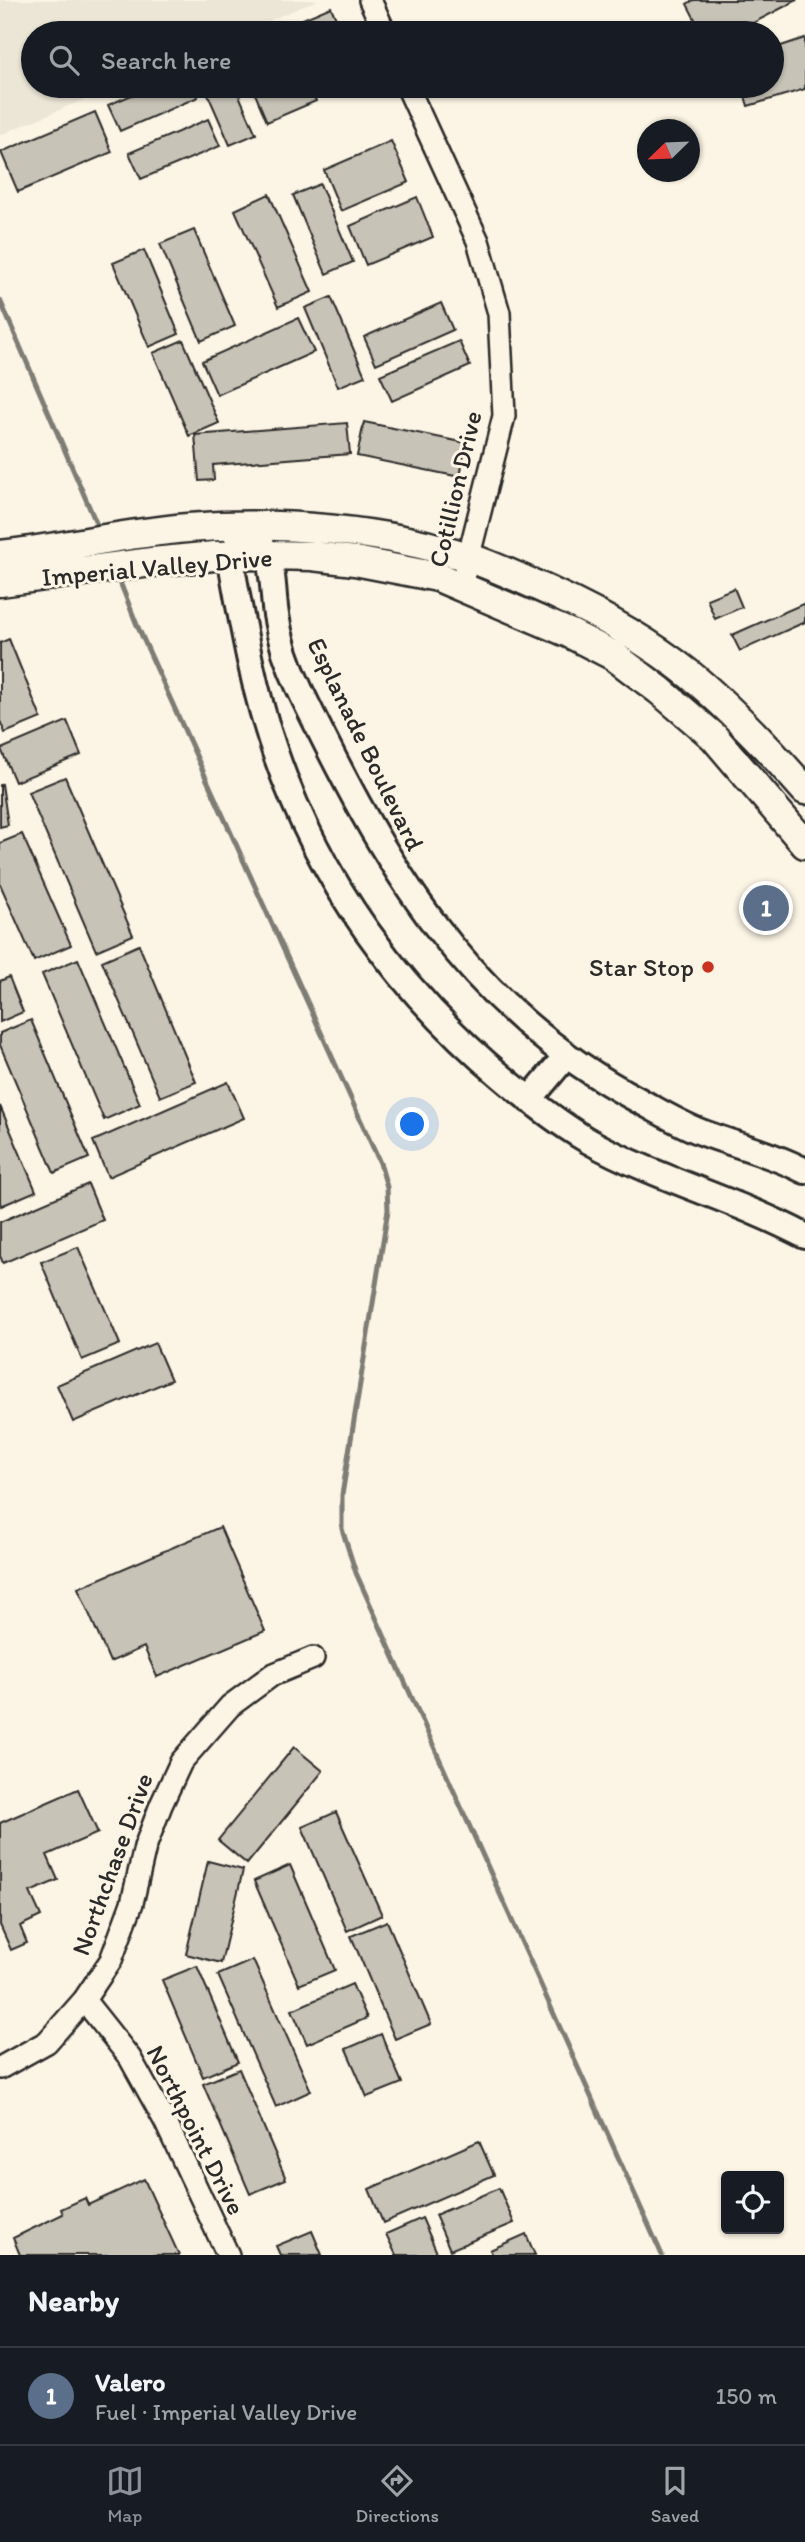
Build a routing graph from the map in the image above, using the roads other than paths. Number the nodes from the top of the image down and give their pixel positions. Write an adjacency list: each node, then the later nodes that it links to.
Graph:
1 (370, 0): 2 (street)
2 (380, 21)
3 (412, 98): 8 (street, Cotillion Drive)
4 (249, 526): 5 (main road, Imperial Valley Drive); 6 (street, Esplanade Boulevard); 7 (street); 8 (main road, Imperial Valley Drive)
5 (0, 555)
6 (268, 555): 7 (main road, Imperial Valley Drive); 10 (main road, Imperial Valley Drive); 15 (street, Esplanade Boulevard)
7 (230, 556): 9 (main road, Imperial Valley Drive); 16 (street)
8 (469, 558): 10 (street, Cotillion Drive); 11 (main road, Imperial Valley Drive)
9 (0, 582)
10 (461, 587): 12 (main road, Imperial Valley Drive)
11 (618, 625): 12 (main road); 13 (main road, Imperial Valley Drive)
12 (604, 651): 14 (main road, Imperial Valley Drive)
13 (805, 790)
14 (805, 844)
15 (566, 1056): 16 (street); 17 (street, Esplanade Boulevard)
16 (529, 1100): 18 (street)
17 (805, 1171)
18 (805, 1236)
19 (313, 1658): 20 (street, Northchase Drive)
20 (84, 2000): 21 (street, Northchase Drive); 22 (street, Northpoint Drive)
21 (0, 2068)
22 (228, 2255)

